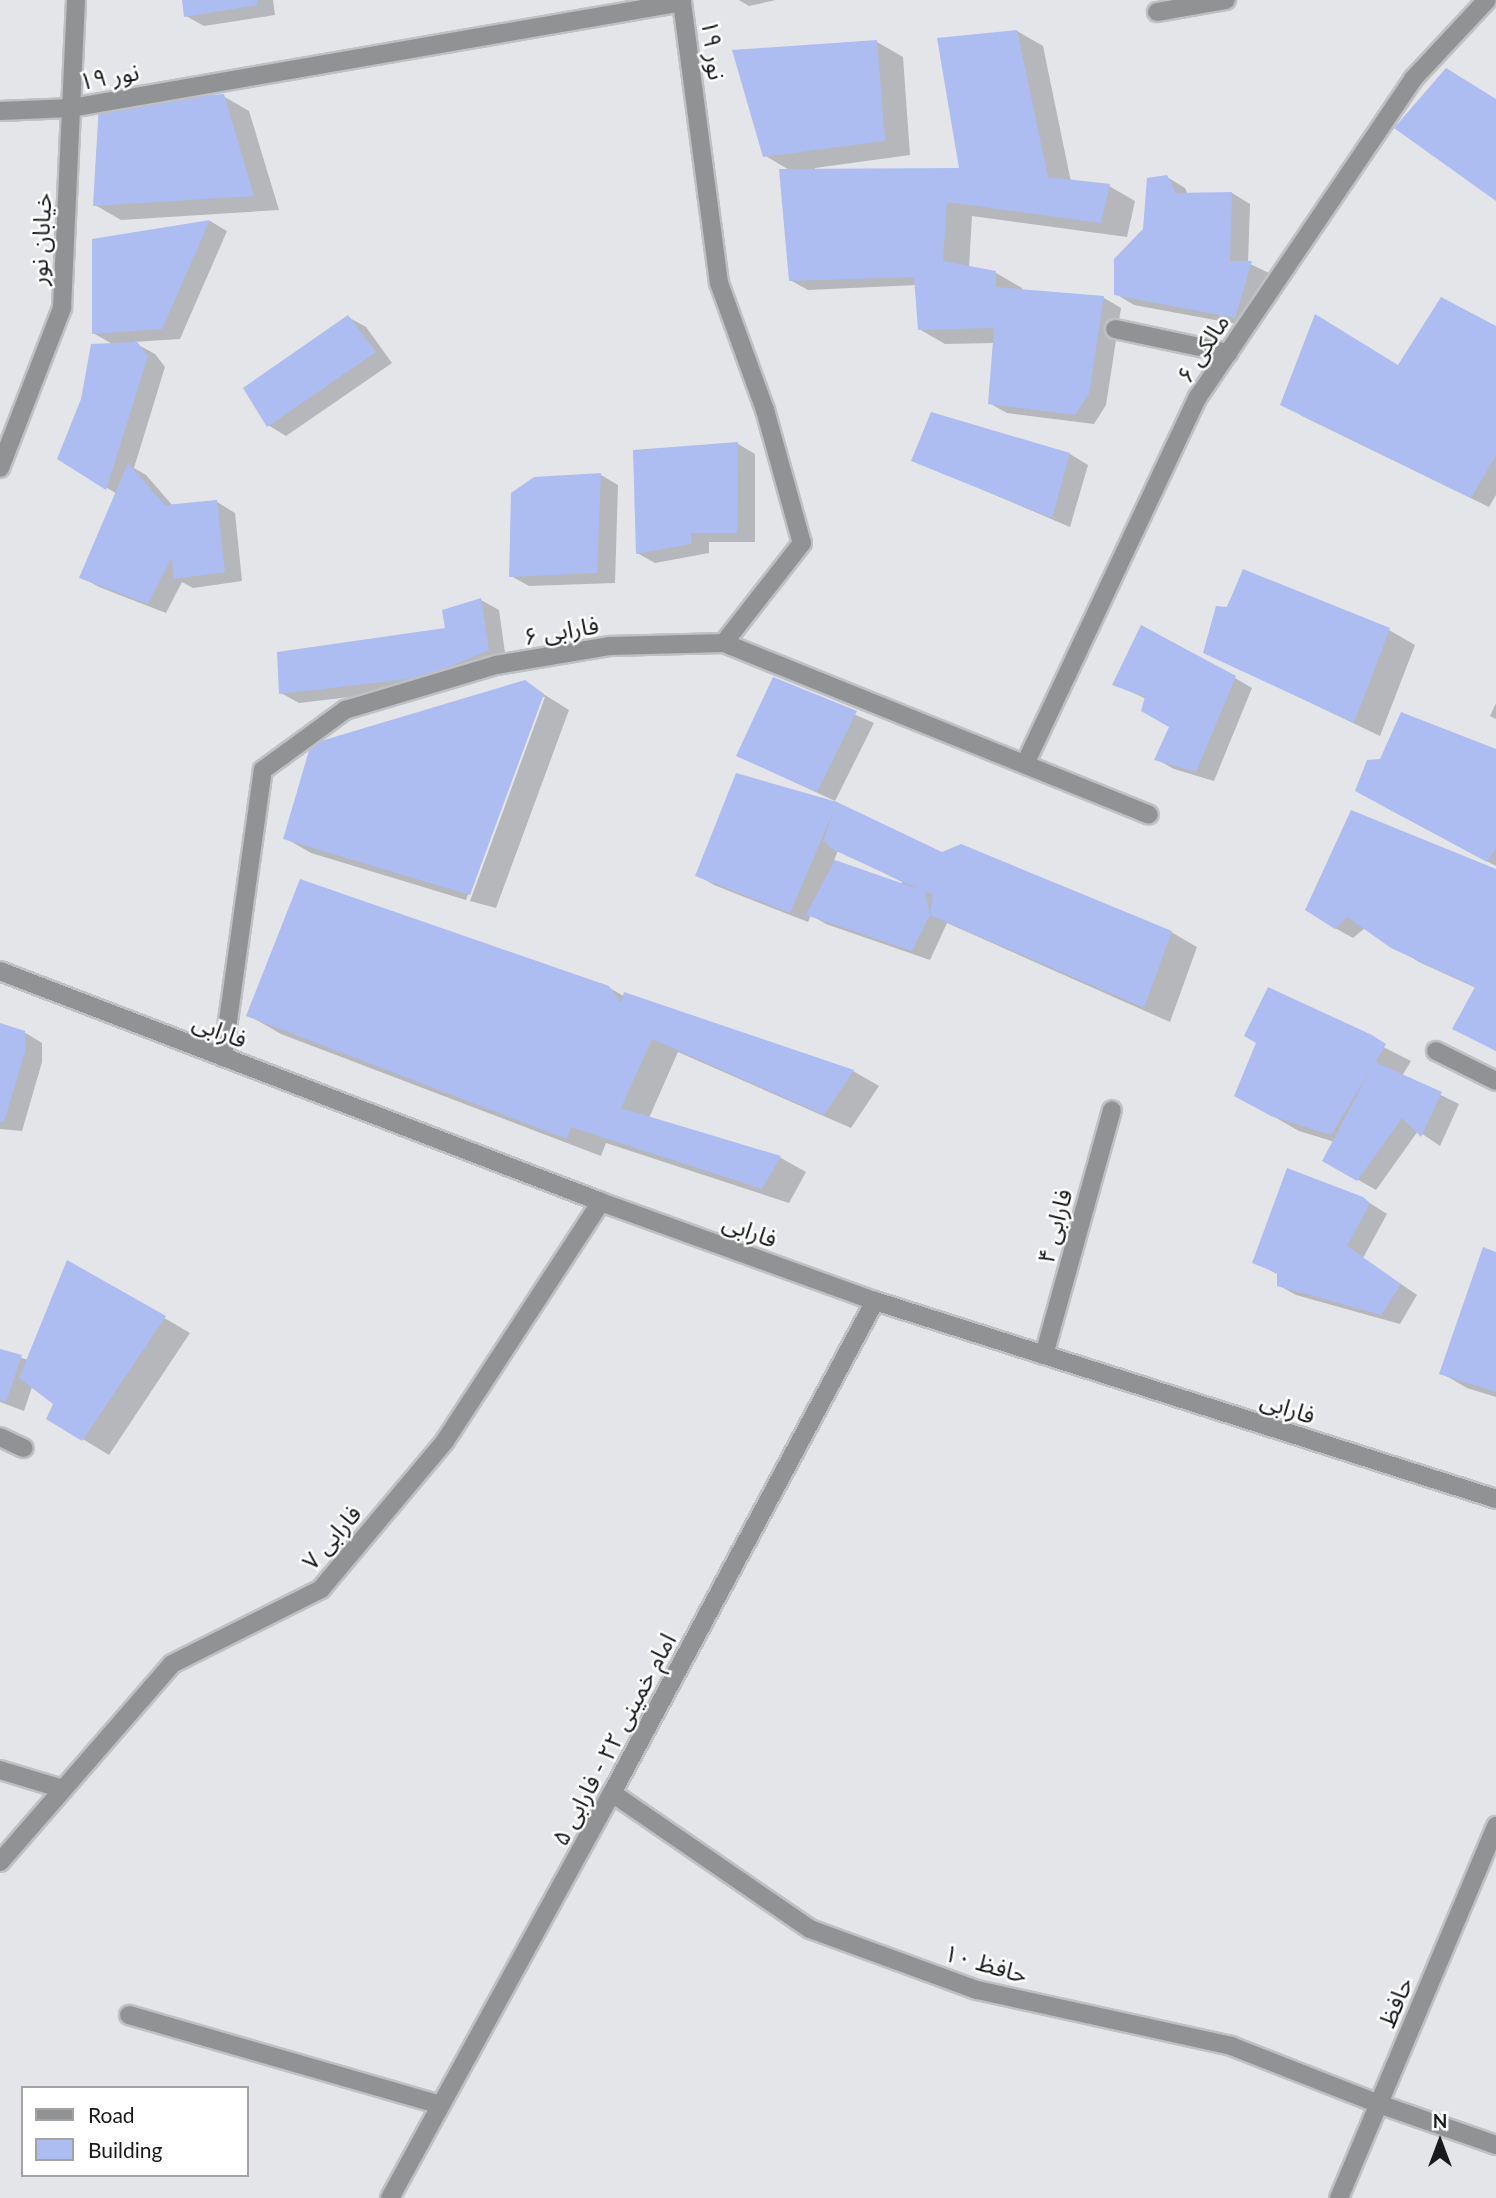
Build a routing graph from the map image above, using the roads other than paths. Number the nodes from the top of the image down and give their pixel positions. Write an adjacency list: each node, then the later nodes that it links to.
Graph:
1 (76, 0): 5 (street, خیابان نور)
2 (1226, 0): 4 (street)
3 (1487, 0): 8 (street, مالکی ۶)
4 (1157, 12)
5 (71, 108): 6 (street); 9 (street, خیابان نور); 10 (street, نور ۱۹)
6 (0, 111)
7 (1115, 328): 8 (street)
8 (1228, 353): 11 (street, مالکی ۶)
9 (0, 468)
10 (723, 643): 11 (street, فارابی ۶); 15 (street, فارابی ۶)
11 (1025, 764): 12 (street, فارابی ۶)
12 (1149, 815)
13 (0, 971): 15 (street, فارابی)
14 (1436, 1051): 16 (street)
15 (223, 1057): 18 (street, فارابی)
16 (1496, 1081)
17 (1112, 1110): 20 (street, فارابی ۴)
18 (601, 1202): 19 (street, فارابی); 25 (street, فارابی ۷)
19 (875, 1301): 20 (street, فارابی); 26 (street, امام خمینی ۲۲ - فارابی ۵)
20 (1044, 1355): 23 (street, فارابی)
21 (0, 1437): 22 (street)
22 (24, 1448)
23 (1496, 1499)
24 (0, 1770): 25 (street)
25 (62, 1789): 28 (street, فارابی ۷)
26 (612, 1793): 30 (street, حافظ ۱۰); 31 (street, امام خمینی ۲۲ - فارابی ۵)
27 (1496, 1826): 30 (street, حافظ)
28 (0, 1862)
29 (129, 2015): 31 (street)
30 (1379, 2104): 32 (street, حافظ ۱۰); 34 (street, حافظ)
31 (440, 2105): 33 (street, امام خمینی ۲۲ - فارابی ۵)
32 (1496, 2145)
33 (390, 2198)
34 (1339, 2198)

